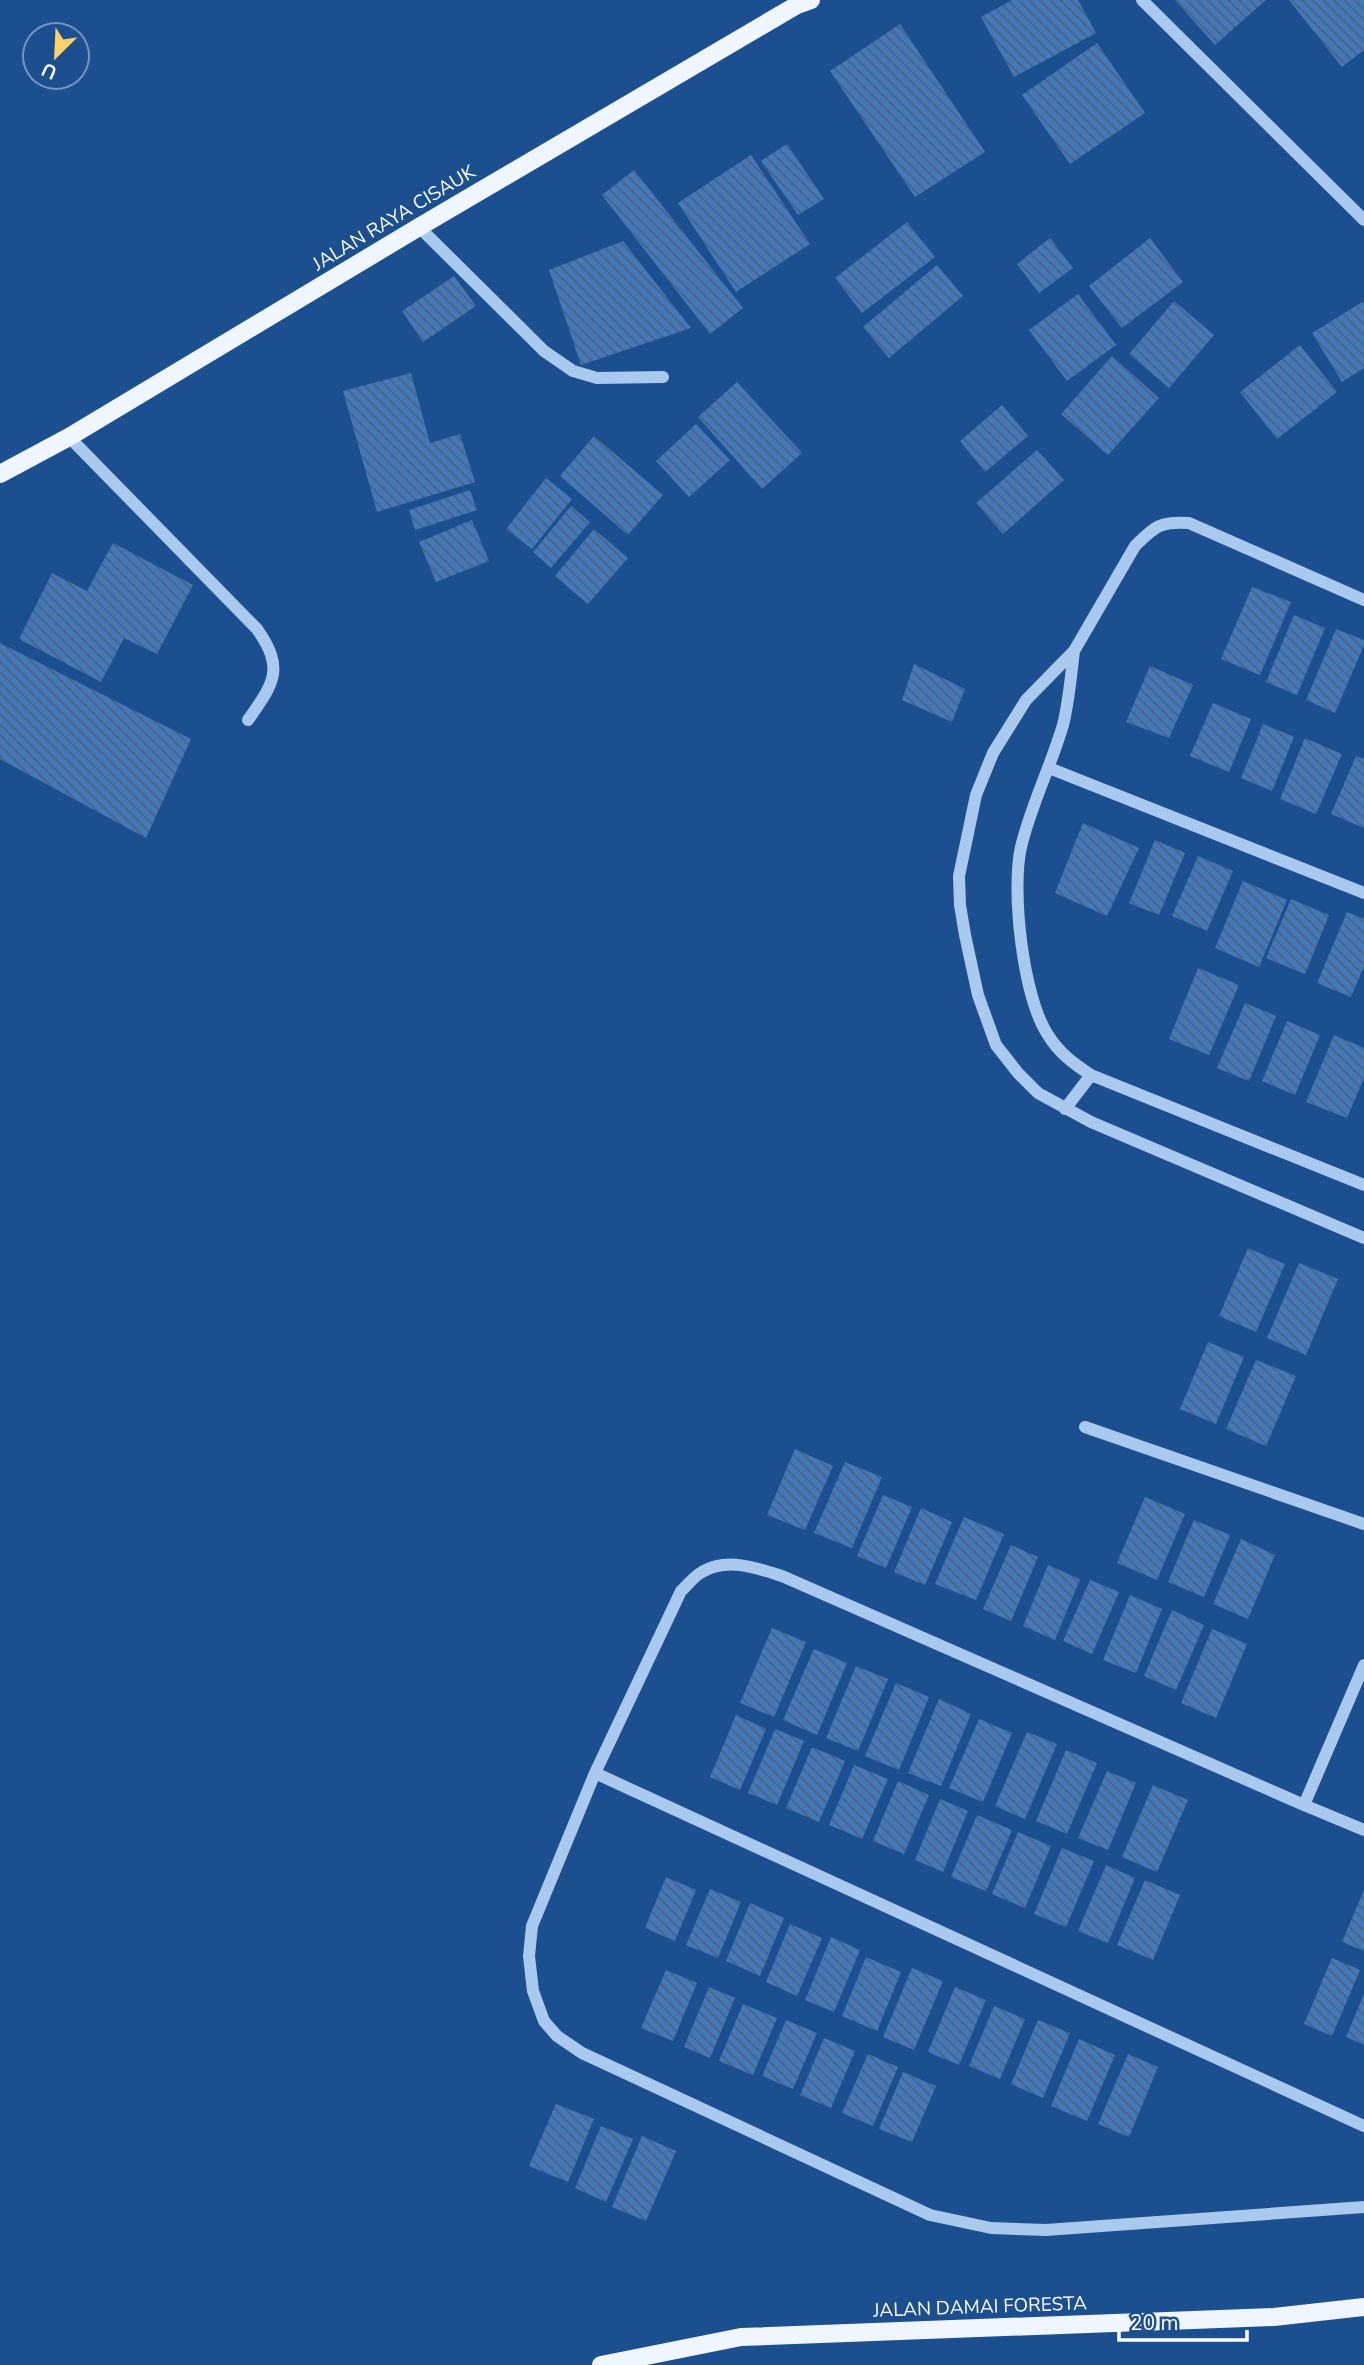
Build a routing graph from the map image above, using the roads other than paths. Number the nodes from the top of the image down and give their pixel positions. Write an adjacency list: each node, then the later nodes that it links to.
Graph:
1 (811, 0): 4 (main road, JALAN RAYA CISAUK)
2 (1142, 0): 3 (street)
3 (1364, 220)
4 (419, 227): 5 (street); 6 (main road, JALAN RAYA CISAUK)
5 (663, 377)
6 (69, 438): 7 (main road, JALAN RAYA CISAUK); 10 (street)
7 (0, 474)
8 (1364, 600): 9 (street)
9 (1074, 651): 11 (street); 14 (street)
10 (248, 720)
11 (1049, 768): 12 (street); 13 (street)
12 (1364, 893)
13 (1091, 1075): 14 (street); 15 (street)
14 (1065, 1109): 16 (street)
15 (1364, 1185)
16 (1364, 1238)
17 (1085, 1427): 18 (street)
18 (1364, 1524)
19 (1364, 1665): 21 (street)
20 (595, 1773): 21 (street); 23 (street); 24 (street)
21 (1304, 1805): 22 (street)
22 (1364, 1830)
23 (1364, 2126)
24 (1364, 2207)
25 (1364, 2307): 26 (main road, JALAN DAMAI FORESTA)
26 (601, 2365)

